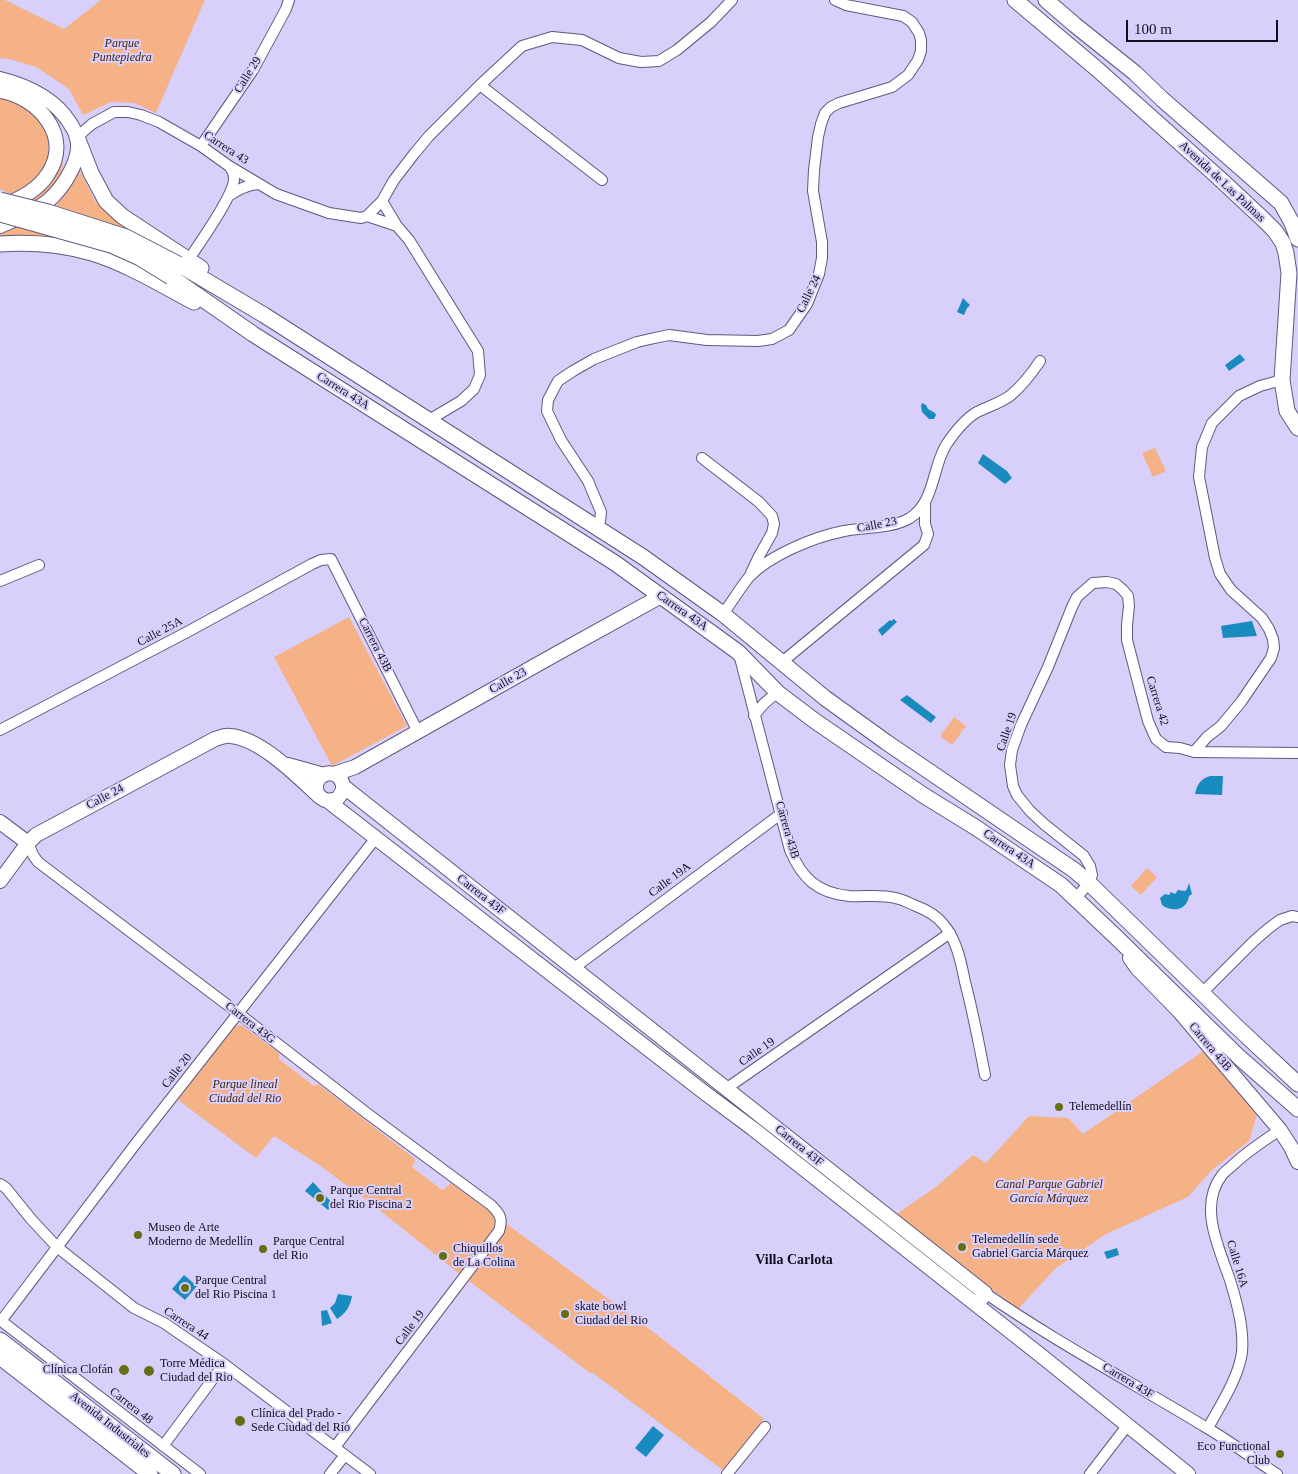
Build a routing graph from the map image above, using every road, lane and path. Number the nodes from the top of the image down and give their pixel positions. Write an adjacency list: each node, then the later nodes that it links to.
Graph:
1 (289, 0): 10 (street, Calle 29)
2 (732, 0): 7 (street)
3 (835, 0): 34 (street, Calle 24)
4 (1015, 0): 27 (main road, Avenida de Las Palmas)
5 (1046, 0): 22 (main road, Avenida de Las Palmas)
6 (0, 79): 9 (street)
7 (480, 85): 12 (street); 16 (street)
8 (0, 91): 17 (street)
9 (78, 137): 10 (street, Carrera 43); 20 (street); 24 (main road)
10 (201, 146): 11 (street, Carrera 43)
11 (229, 166): 13 (street, Carrera 43); 14 (street)
12 (602, 180)
13 (258, 184): 14 (street); 19 (street, Carrera 43)
14 (230, 195): 24 (street)
15 (0, 200): 24 (main road, Carrera 43A, bridge)
16 (382, 202): 19 (street); 21 (street)
17 (0, 207)
18 (0, 214): 24 (main road, Carrera 43A, bridge)
19 (367, 216): 21 (street, Carrera 43)
20 (0, 226)
21 (398, 226): 28 (street)
22 (1298, 239)
23 (0, 244): 25 (main road)
24 (179, 267): 25 (main road, Carrera 43A); 28 (main road, Carrera 43A)
25 (253, 334): 42 (main road, Carrera 43A)
26 (1040, 361): 31 (street, Calle 23)
27 (1282, 380): 29 (main road, Avenida de Las Palmas); 51 (street)
28 (429, 420): 34 (main road, Carrera 43A)
29 (1298, 428)
30 (702, 458): 35 (street)
31 (925, 504): 32 (street, Calle 23); 33 (street)
32 (910, 518): 33 (street); 37 (street, Calle 23)
33 (924, 524): 45 (street)
34 (597, 528): 43 (main road, Carrera 43A)
35 (767, 543): 37 (street); 39 (street)
36 (331, 559): 48 (street, Calle 25A); 49 (street, Carrera 43B)
37 (773, 559): 39 (street, Calle 23)
38 (39, 565): 40 (street)
39 (749, 577): 43 (street, Calle 23)
40 (0, 581)
41 (1092, 583): 51 (street, Carrera 42); 61 (street, Calle 19)
42 (661, 596): 44 (main road, Carrera 43A); 49 (street, Calle 23)
43 (723, 614): 45 (main road, Carrera 43A)
44 (738, 652): 46 (main road, Carrera 43A); 47 (street, Carrera 43B)
45 (782, 662): 61 (main road, Carrera 43A)
46 (778, 693): 47 (street); 62 (main road, Carrera 43A)
47 (754, 716): 56 (street, Carrera 43B)
48 (0, 730)
49 (418, 732): 54 (street, Calle 23)
50 (228, 735): 53 (street, Carrera 43F); 59 (street, Calle 24)
51 (1194, 752): 52 (street, Carrera 42)
52 (1298, 753)
53 (285, 764): 54 (street, Carrera 43F); 55 (street, Carrera 43F)
54 (336, 779): 55 (street, Calle 23); 55 (street); 66 (street, Carrera 43F)
55 (324, 799): 58 (street, Carrera 43F)
56 (782, 813): 64 (street, Carrera 43B); 66 (street, Calle 19A)
57 (0, 822): 59 (street, Carrera 43G)
58 (375, 839): 68 (street, Calle 20); 79 (street, Carrera 43F)
59 (28, 843): 60 (street, Calle 24); 68 (street, Carrera 43G)
60 (0, 881)
61 (1090, 883): 62 (street); 67 (main road, Carrera 43A)
62 (1076, 898): 65 (main road, Carrera 43A)
63 (1298, 917): 67 (street)
64 (950, 933): 69 (street, Carrera 43B); 71 (street, Calle 19)
65 (1116, 936): 72 (main road, Carrera 43A); 73 (street, Carrera 43B)
66 (574, 968): 71 (street, Carrera 43F)
67 (1202, 993): 70 (main road, Carrera 43A)
68 (238, 1013): 76 (street, Carrera 43G); 77 (street, Calle 20)
69 (985, 1075)
70 (1298, 1084)
71 (727, 1088): 78 (street, Carrera 43F)
72 (1298, 1109)
73 (1280, 1130): 74 (street, Carrera 43B); 86 (street, Calle 16A)
74 (1298, 1162)
75 (0, 1184): 77 (street, Carrera 44)
76 (502, 1222): 88 (street, Calle 19)
77 (57, 1247): 80 (street, Calle 20); 83 (street, Carrera 44)
78 (985, 1293): 79 (street); 86 (street, Carrera 43F)
79 (976, 1305): 84 (street, Carrera 43F)
80 (1, 1321): 87 (street, Carrera 48)
81 (0, 1340): 91 (main road, Avenida Industriales)
82 (0, 1357): 90 (main road, Avenida Industriales)
83 (224, 1364): 87 (street); 88 (street, Carrera 44)
84 (1127, 1426): 96 (street); 97 (street, Carrera 43F)
85 (764, 1427): 95 (street)
86 (1208, 1428): 98 (street, Carrera 43F)
87 (163, 1446): 92 (street, Carrera 48)
88 (335, 1447): 89 (street, Carrera 44)
89 (345, 1455): 93 (street); 94 (street, Carrera 44)
90 (150, 1474)
91 (173, 1474)
92 (200, 1474)
93 (330, 1474)
94 (370, 1474)
95 (727, 1474)
96 (1090, 1474)
97 (1188, 1474)
98 (1277, 1474)

